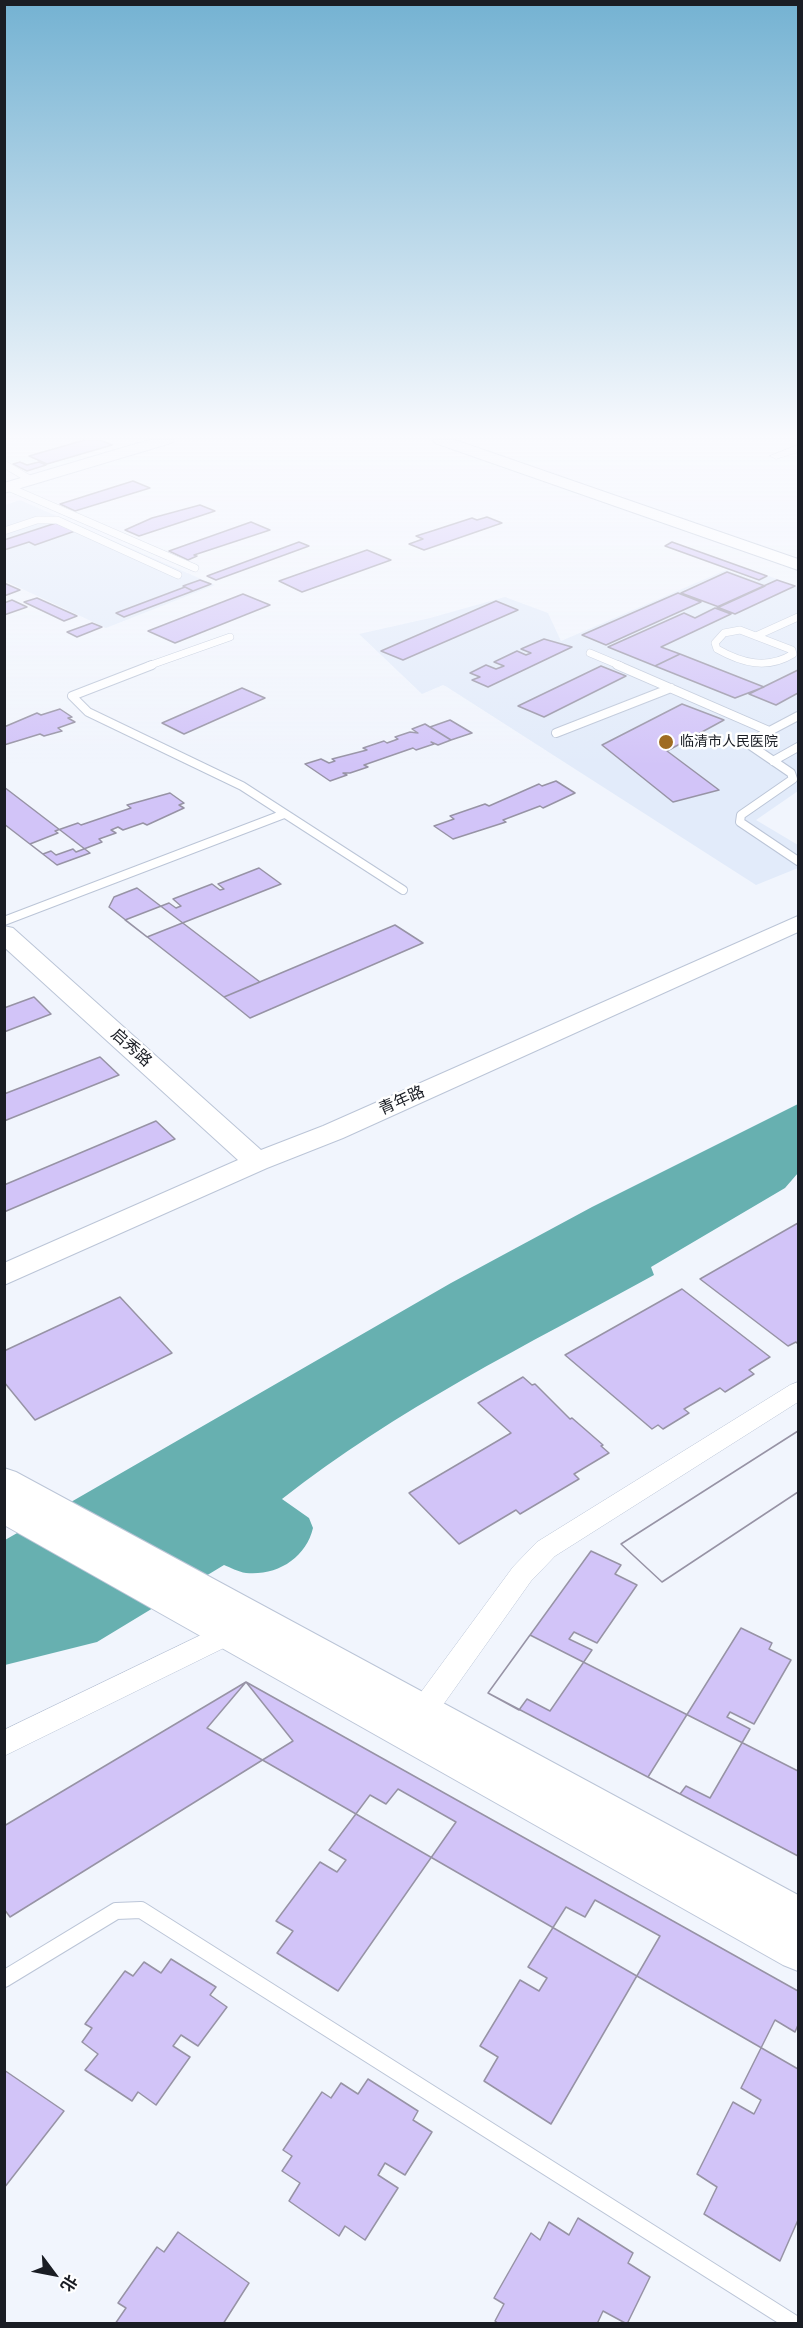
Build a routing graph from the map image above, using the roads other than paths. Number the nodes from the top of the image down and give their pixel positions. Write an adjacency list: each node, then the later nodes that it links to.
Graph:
1 (120, 549): 8 (lane)
2 (150, 549): 7 (lane)
3 (751, 549): 6 (street)
4 (782, 549): 5 (street)
5 (798, 554)
6 (798, 565)
7 (195, 568)
8 (178, 575)
9 (798, 617): 10 (lane)
10 (756, 636): 13 (lane); 13 (lane)
11 (230, 637): 21 (lane)
12 (798, 642): 13 (lane)
13 (787, 648)
14 (590, 653): 15 (lane)
15 (671, 688): 17 (lane); 18 (lane)
16 (798, 716): 17 (lane)
17 (769, 731): 20 (lane)
18 (556, 733)
19 (798, 747): 20 (lane)
20 (772, 760): 22 (lane)
21 (284, 814): 23 (lane); 24 (lane)
22 (798, 861)
23 (403, 890)
24 (4, 921)
25 (798, 923): 27 (street, 青年路)
26 (4, 933): 27 (street, 启秀路)
27 (257, 1162): 28 (street, 青年路)
28 (4, 1275)
29 (798, 1391): 32 (street)
30 (14, 1500): 31 (street)
31 (216, 1617): 32 (street); 33 (street); 35 (street)
32 (423, 1711): 34 (street)
33 (4, 1744)
34 (798, 1917)
35 (798, 1951)
36 (4, 1979): 37 (lane)
37 (795, 2324)

